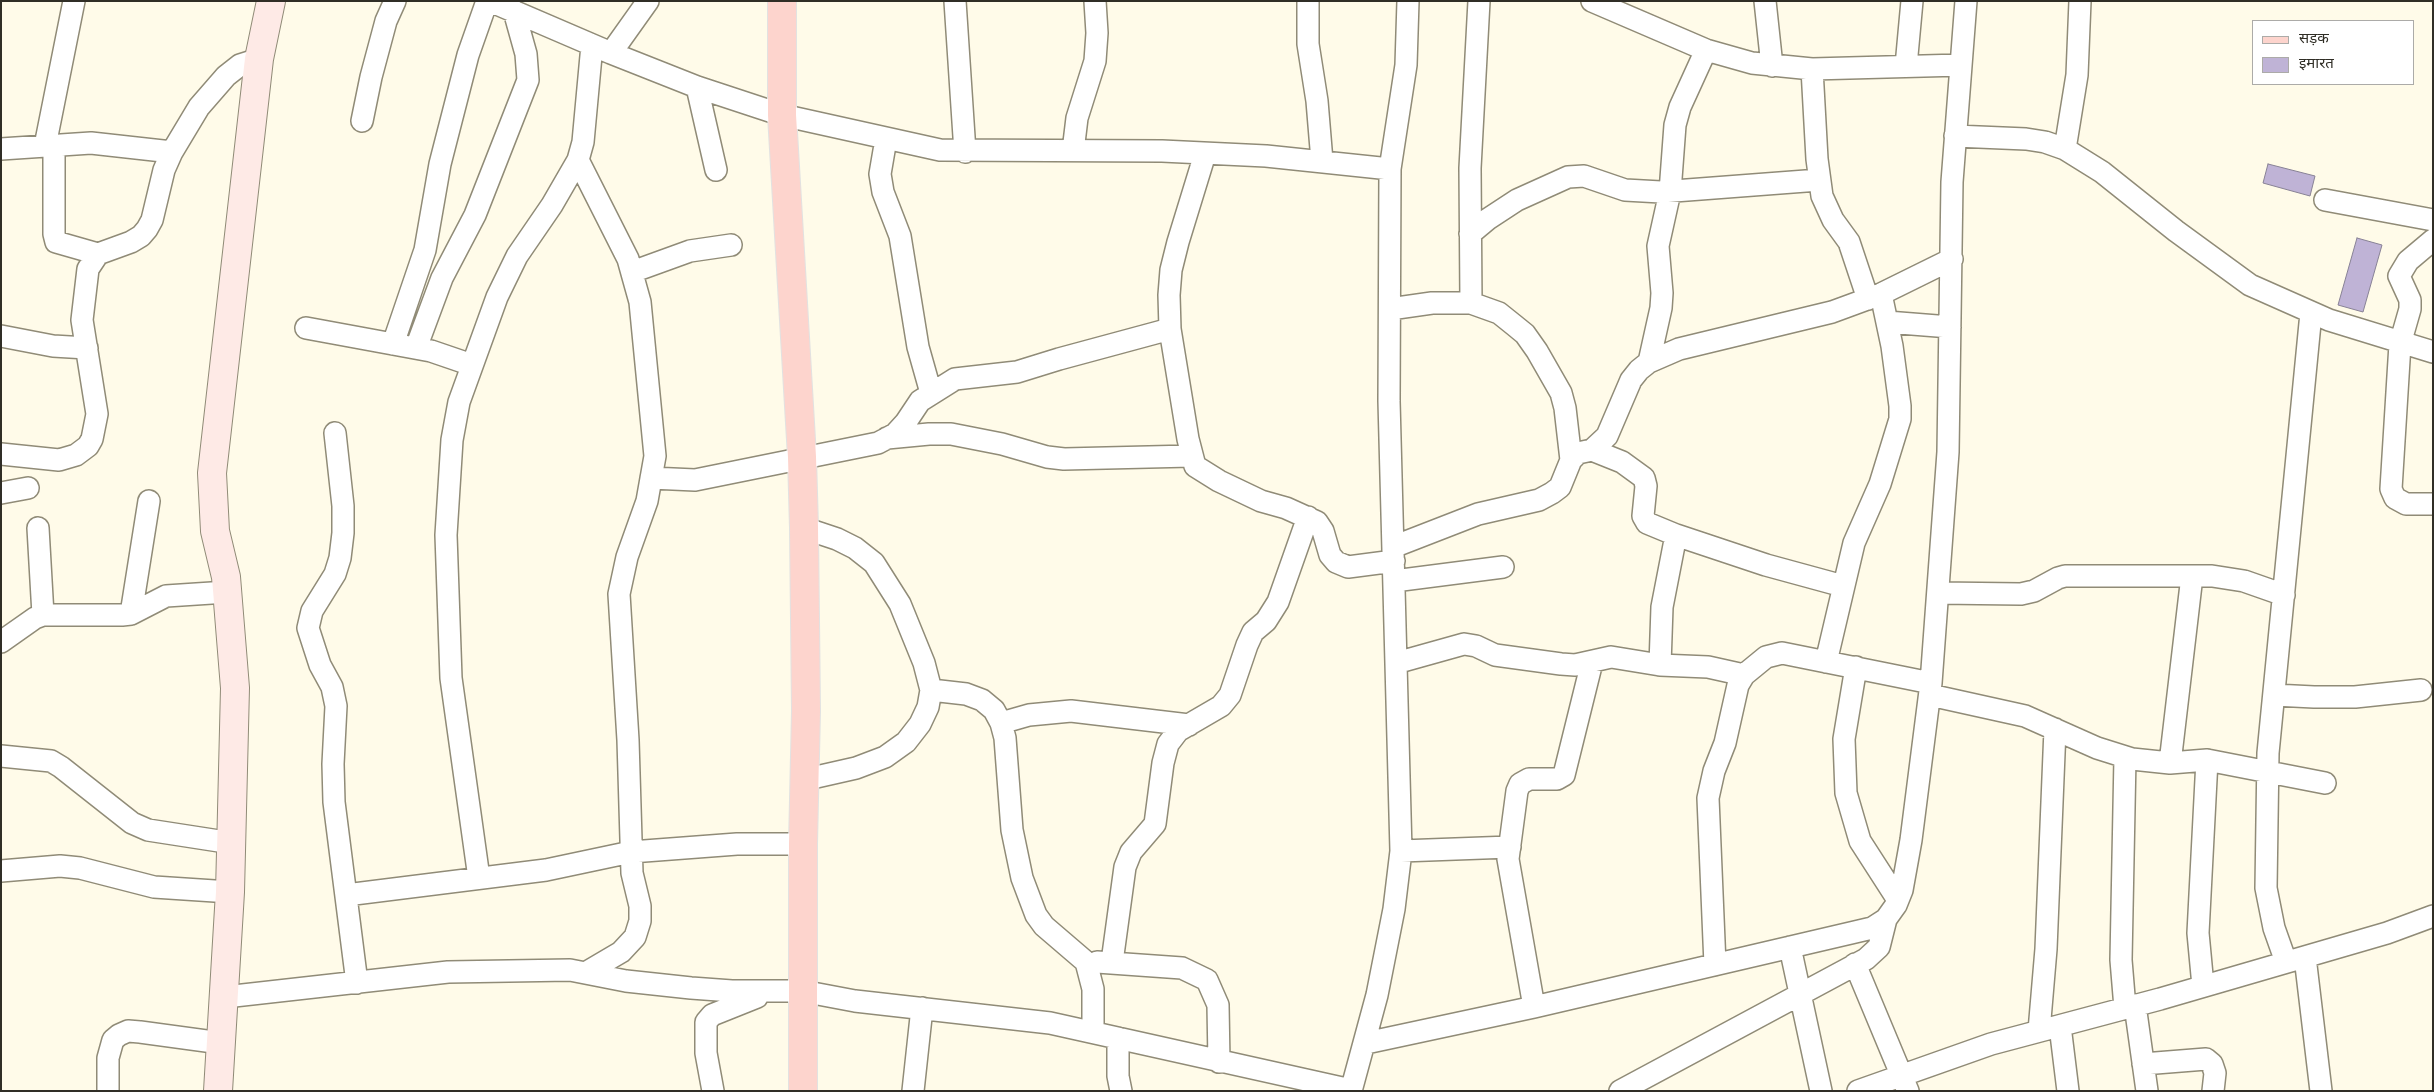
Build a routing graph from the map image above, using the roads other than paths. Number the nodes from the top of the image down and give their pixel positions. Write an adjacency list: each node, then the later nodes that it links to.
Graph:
1 (74, 1): 31 (street)
2 (271, 1): 21 (street)
3 (395, 1): 28 (street)
4 (489, 1): 17 (street); 61 (street)
5 (648, 1): 20 (street)
6 (782, 1): 27 (main road)
7 (955, 1): 36 (street)
8 (1095, 1): 34 (street)
9 (1308, 1): 39 (street)
10 (1408, 1): 40 (street)
11 (1479, 1): 46 (street)
12 (1592, 1): 19 (street)
13 (1765, 1): 23 (street)
14 (1912, 1): 24 (street)
15 (1966, 1): 22 (street)
16 (2080, 1): 33 (street)
17 (514, 11): 18 (street); 64 (street)
18 (592, 46): 20 (street); 38 (street)
19 (1706, 50): 23 (street); 43 (street)
20 (611, 53): 26 (street)
21 (259, 59): 35 (street); 89 (street)
22 (1961, 65): 24 (street); 29 (street)
23 (1772, 66): 25 (street)
24 (1906, 66): 25 (street)
25 (1812, 69): 42 (street)
26 (697, 87): 27 (street); 41 (street)
27 (782, 115): 30 (street); 74 (main road)
28 (362, 121)
29 (1955, 136): 33 (street); 50 (street)
30 (886, 139): 36 (street); 68 (street)
31 (50, 146): 32 (street); 35 (street); 49 (street)
32 (1, 149)
33 (2065, 149): 55 (street)
34 (1073, 151): 36 (street); 37 (street)
35 (172, 152): 49 (street)
36 (965, 152)
37 (1205, 154): 39 (street); 59 (street)
38 (578, 160): 51 (street); 67 (street)
39 (1322, 161): 40 (street)
40 (1390, 169): 54 (street)
41 (716, 170)
42 (1818, 180): 43 (street); 52 (street)
43 (1670, 192): 46 (street); 66 (street)
44 (2325, 200): 45 (street)
45 (2433, 220)
46 (1470, 234): 53 (street)
47 (2433, 240): 62 (street)
48 (731, 245): 51 (street)
49 (98, 254): 63 (street)
50 (1952, 259): 52 (street); 57 (street)
51 (632, 272): 76 (street)
52 (1874, 296): 56 (street); 66 (street)
53 (1471, 303): 54 (street); 75 (street)
54 (1390, 309): 85 (street)
55 (2311, 313): 62 (street); 91 (street)
56 (1887, 322): 57 (street); 88 (street)
57 (1950, 327): 90 (street)
58 (306, 328): 61 (street)
59 (1170, 329): 68 (street); 73 (street)
60 (1, 336): 63 (street)
61 (393, 344): 64 (street)
62 (2400, 344): 65 (street); 80 (street)
63 (87, 348): 72 (street)
64 (416, 348): 67 (street)
65 (2433, 352)
66 (1649, 362): 71 (street)
67 (472, 365): 121 (street)
68 (931, 393): 70 (street)
69 (336, 433): 123 (street)
70 (887, 438): 73 (street); 74 (street)
71 (1592, 450): 75 (street); 84 (street)
72 (1, 454)
73 (1191, 456): 81 (street)
74 (802, 457): 76 (street); 83 (main road)
75 (1571, 460): 85 (street)
76 (652, 478): 119 (street)
77 (28, 488): 78 (street)
78 (1, 493)
79 (149, 501): 92 (street)
80 (2433, 504)
81 (1308, 516): 85 (street); 106 (street)
82 (38, 528): 93 (street)
83 (804, 528): 102 (street); 113 (main road)
84 (1676, 535): 88 (street); 98 (street)
85 (1394, 563): 86 (street); 97 (street)
86 (1503, 567)
87 (2192, 576): 90 (street); 91 (street); 111 (street)
88 (1843, 586): 96 (street)
89 (228, 592): 92 (street); 115 (street)
90 (1938, 593): 101 (street)
91 (2284, 595): 104 (street)
92 (131, 614): 93 (street)
93 (43, 615): 94 (street)
94 (1, 642)
95 (1592, 662): 97 (street); 98 (street); 117 (street)
96 (1826, 662): 99 (street); 100 (street)
97 (1396, 663): 118 (street)
98 (1660, 665): 100 (street)
99 (1856, 668): 101 (street); 124 (street)
100 (1744, 676): 132 (street)
101 (1930, 689): 107 (street); 124 (street)
102 (931, 690): 105 (street); 113 (street)
103 (2421, 690): 104 (street)
104 (2274, 694): 112 (street)
105 (1001, 723): 106 (street); 129 (street)
106 (1189, 725): 130 (street)
107 (2055, 729): 109 (street); 144 (street)
108 (1, 756): 115 (street)
109 (2125, 757): 111 (street); 141 (street)
110 (2207, 760): 111 (street); 112 (street); 135 (street)
111 (2170, 763)
112 (2267, 773): 114 (street); 128 (street)
113 (804, 780): 116 (main road)
114 (2325, 783)
115 (232, 843): 122 (street)
116 (803, 844): 119 (street); 137 (main road)
117 (1510, 847): 118 (street); 140 (street)
118 (1401, 851): 147 (street)
119 (631, 852): 121 (street); 133 (street)
120 (1, 871): 122 (street)
121 (479, 878): 123 (street)
122 (230, 892): 139 (street)
123 (346, 895): 134 (street)
124 (1898, 900): 126 (street)
125 (2433, 916): 128 (street)
126 (1886, 919): 127 (street); 131 (street)
127 (1790, 947): 132 (street); 138 (street)
128 (2295, 959): 135 (street); 165 (street)
129 (1086, 962): 130 (street); 145 (street)
130 (1112, 962): 149 (street)
131 (1855, 964): 138 (street); 151 (street)
132 (1715, 965): 140 (street)
133 (587, 972): 134 (street); 136 (street)
134 (357, 983): 139 (street)
135 (2203, 986): 141 (street)
136 (771, 991): 137 (street); 155 (street)
137 (802, 991): 142 (street); 156 (main road)
138 (1799, 995): 159 (street); 160 (street)
139 (225, 997): 148 (street)
140 (1534, 1007): 147 (street)
141 (2130, 1007): 143 (street); 150 (street)
142 (922, 1008): 145 (street); 157 (street)
143 (2060, 1026): 144 (street); 162 (street)
144 (2039, 1031): 151 (street)
145 (1093, 1032): 146 (street)
146 (1118, 1038): 149 (street); 158 (street)
147 (1366, 1042): 152 (street)
148 (221, 1043): 153 (street); 154 (street)
149 (1220, 1062): 152 (street)
150 (2143, 1064): 163 (street); 164 (street)
151 (1906, 1083): 161 (street)
152 (1351, 1090)
153 (108, 1091)
154 (218, 1091)
155 (714, 1091)
156 (803, 1091)
157 (913, 1091)
158 (1121, 1091)
159 (1620, 1091)
160 (1821, 1091)
161 (1858, 1091)
162 (2068, 1091)
163 (2147, 1091)
164 (2213, 1091)
165 (2322, 1091)

